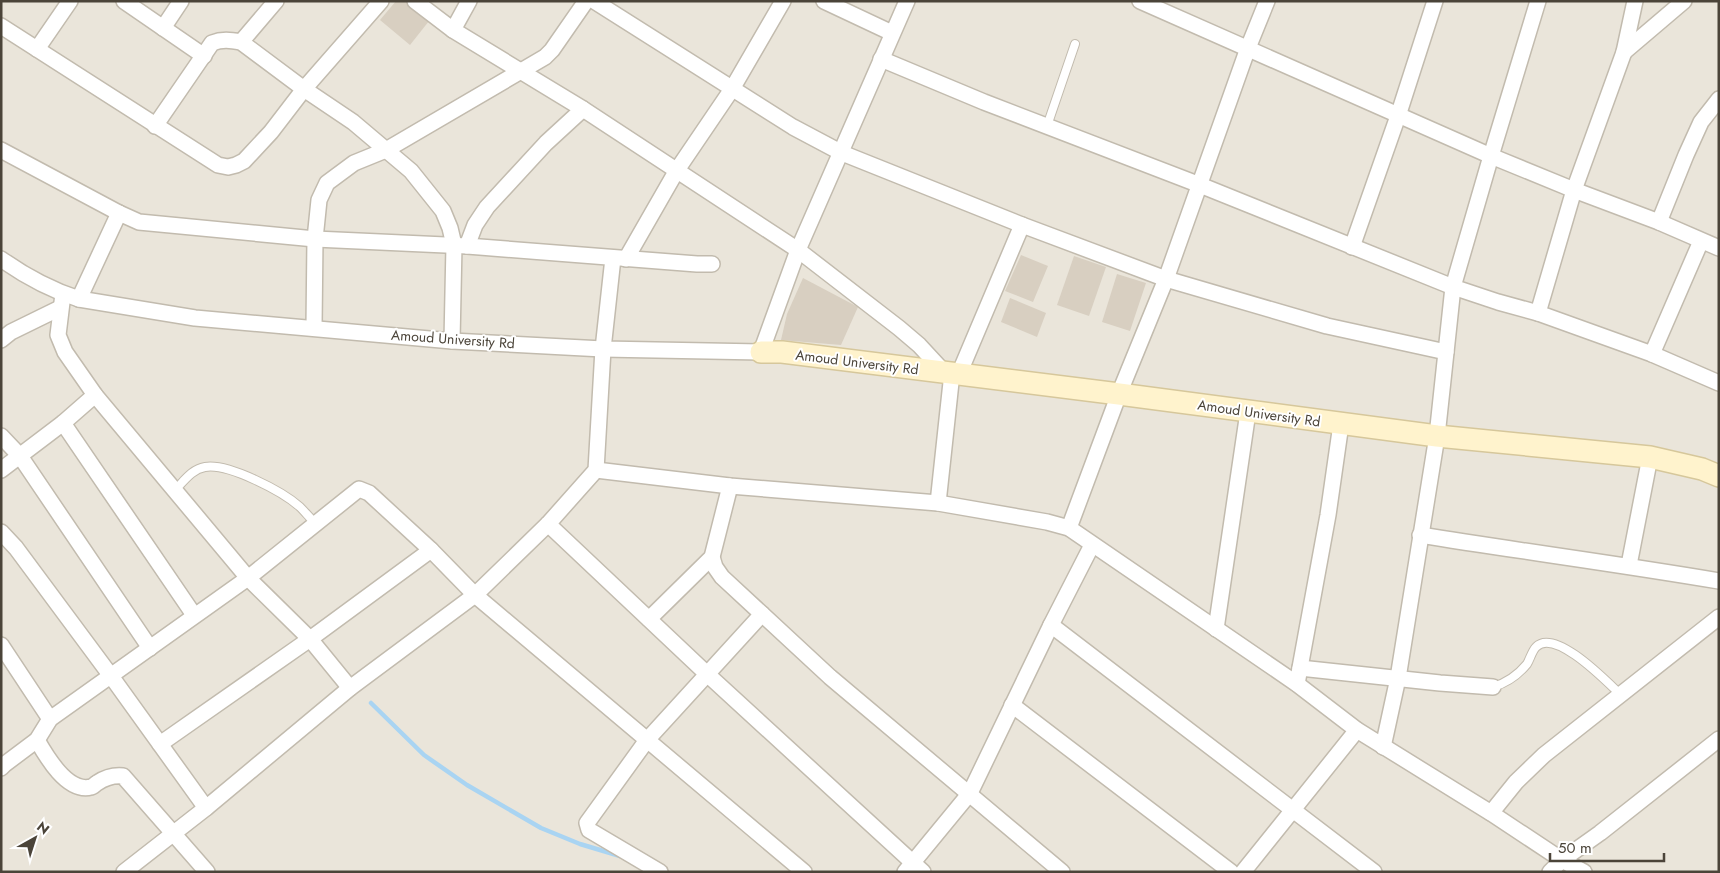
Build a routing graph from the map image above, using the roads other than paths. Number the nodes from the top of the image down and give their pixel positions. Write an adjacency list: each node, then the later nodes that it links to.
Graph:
1 (70, 1): 26 (street)
2 (124, 1): 20 (street)
3 (181, 1): 20 (street)
4 (276, 1): 23 (street)
5 (381, 1): 31 (street)
6 (415, 1): 21 (street)
7 (469, 1): 21 (street)
8 (586, 1): 30 (street)
9 (594, 1): 32 (street)
10 (783, 1): 32 (street)
11 (824, 1): 22 (street)
12 (907, 1): 22 (street)
13 (1267, 1): 25 (street)
14 (1435, 1): 35 (street)
15 (1538, 1): 41 (street)
16 (1635, 1): 27 (street)
17 (1684, 1): 27 (street)
18 (1143, 2): 25 (street)
19 (1, 26): 26 (street)
20 (163, 28): 28 (street)
21 (453, 30): 30 (street)
22 (892, 33): 29 (street)
23 (241, 42): 28 (street); 31 (street)
24 (1075, 44): 37 (lane)
25 (1248, 48): 35 (street); 43 (street)
26 (37, 50): 36 (street)
27 (1624, 52): 44 (street)
28 (204, 56): 36 (street)
29 (882, 59): 37 (street); 40 (street)
30 (519, 71): 34 (street); 39 (street)
31 (304, 89): 36 (street); 39 (street)
32 (732, 89): 40 (street); 42 (street)
33 (1719, 99): 46 (street)
34 (583, 109): 42 (street); 50 (street)
35 (1398, 116): 41 (street); 51 (street)
36 (155, 126)
37 (1047, 126): 43 (street)
38 (1, 150): 45 (street)
39 (386, 150): 48 (street); 50 (street)
40 (842, 153): 47 (street); 53 (street)
41 (1491, 156): 44 (street); 58 (street)
42 (677, 170): 53 (street); 54 (street)
43 (1200, 185): 51 (street); 57 (street)
44 (1574, 190): 46 (street); 61 (street)
45 (119, 214): 48 (street); 59 (street)
46 (1659, 222): 49 (street)
47 (1022, 225): 57 (street); 69 (street)
48 (314, 239): 50 (street); 62 (street)
49 (1701, 241): 52 (street); 68 (street)
50 (461, 245): 54 (street); 64 (street)
51 (1352, 247): 58 (street)
52 (1719, 248)
53 (798, 250): 66 (street); 69 (street)
54 (620, 258): 56 (street); 65 (street)
55 (1, 259): 60 (street, Amoud University Rd)
56 (712, 264)
57 (1166, 279): 67 (street); 71 (street)
58 (1453, 287): 61 (street); 67 (street)
59 (79, 299): 60 (street, Amoud University Rd); 62 (street, Amoud University Rd)
60 (62, 301): 63 (street); 72 (street)
61 (1538, 312): 68 (street)
62 (314, 327): 64 (street, Amoud University Rd)
63 (1, 340)
64 (452, 341): 65 (street, Amoud University Rd)
65 (603, 348): 66 (street, Amoud University Rd); 81 (street)
66 (761, 352): 69 (street, Amoud University Rd)
67 (1446, 352): 77 (street)
68 (1652, 354): 70 (street)
69 (952, 373): 71 (street, Amoud University Rd); 85 (street)
70 (1719, 383)
71 (1119, 394): 73 (street, Amoud University Rd); 88 (street)
72 (95, 396): 74 (street); 84 (street)
73 (1248, 412): 75 (street, Amoud University Rd); 103 (street)
74 (63, 423): 78 (street); 99 (street)
75 (1341, 424): 77 (street, Amoud University Rd); 107 (street)
76 (1, 436): 78 (street)
77 (1437, 436): 79 (street, Amoud University Rd); 90 (street)
78 (20, 456): 80 (street); 106 (street)
79 (1650, 457): 82 (street, Amoud University Rd); 94 (street)
80 (1, 470)
81 (596, 470): 83 (street); 87 (street)
82 (1719, 476)
83 (730, 486): 85 (street); 93 (street)
84 (175, 490): 86 (lane); 95 (street)
85 (938, 503): 88 (street)
86 (316, 524): 92 (street); 95 (street)
87 (548, 524): 97 (street); 101 (street)
88 (1070, 528): 91 (street)
89 (1, 532): 109 (street)
90 (1420, 535): 94 (street); 110 (street)
91 (1092, 545): 102 (street); 103 (street)
92 (431, 550): 97 (street); 104 (street)
93 (712, 556): 98 (street); 101 (street)
94 (1629, 565): 96 (street)
95 (248, 578): 99 (street); 104 (street)
96 (1719, 581)
97 (475, 595): 113 (street); 120 (street)
98 (762, 614): 108 (street); 124 (street)
99 (194, 615): 106 (street)
100 (1719, 617): 114 (street)
101 (649, 619): 108 (street)
102 (1051, 625): 115 (street); 126 (street)
103 (1216, 629): 111 (street)
104 (310, 639): 113 (street); 121 (street)
105 (1, 645): 116 (street)
106 (150, 648): 109 (street)
107 (1300, 668): 110 (street); 111 (street)
108 (707, 674): 120 (street); 130 (street)
109 (111, 676): 116 (street); 121 (street)
110 (1398, 678): 112 (street); 122 (street)
111 (1297, 684): 117 (street)
112 (1492, 687): 114 (lane)
113 (350, 688): 125 (street)
114 (1621, 695): 127 (street)
115 (1012, 705): 124 (street); 136 (street)
116 (50, 719): 119 (street)
117 (1357, 730): 122 (street); 126 (street)
118 (1719, 739): 129 (street)
119 (37, 740): 123 (street); 128 (street)
120 (647, 740): 133 (street); 134 (street)
121 (160, 744): 125 (street)
122 (1383, 747): 127 (street)
123 (3, 763)
124 (970, 793): 130 (street); 135 (street)
125 (206, 808): 128 (street)
126 (1294, 810): 137 (street); 138 (street)
127 (1491, 813): 129 (street)
128 (174, 833): 131 (street); 132 (street)
129 (1562, 860): 139 (street); 140 (street)
130 (914, 869)
131 (128, 871)
132 (207, 872)
133 (660, 872)
134 (804, 872)
135 (1062, 872)
136 (1231, 872)
137 (1243, 872)
138 (1374, 872)
139 (1550, 872)
140 (1584, 872)

